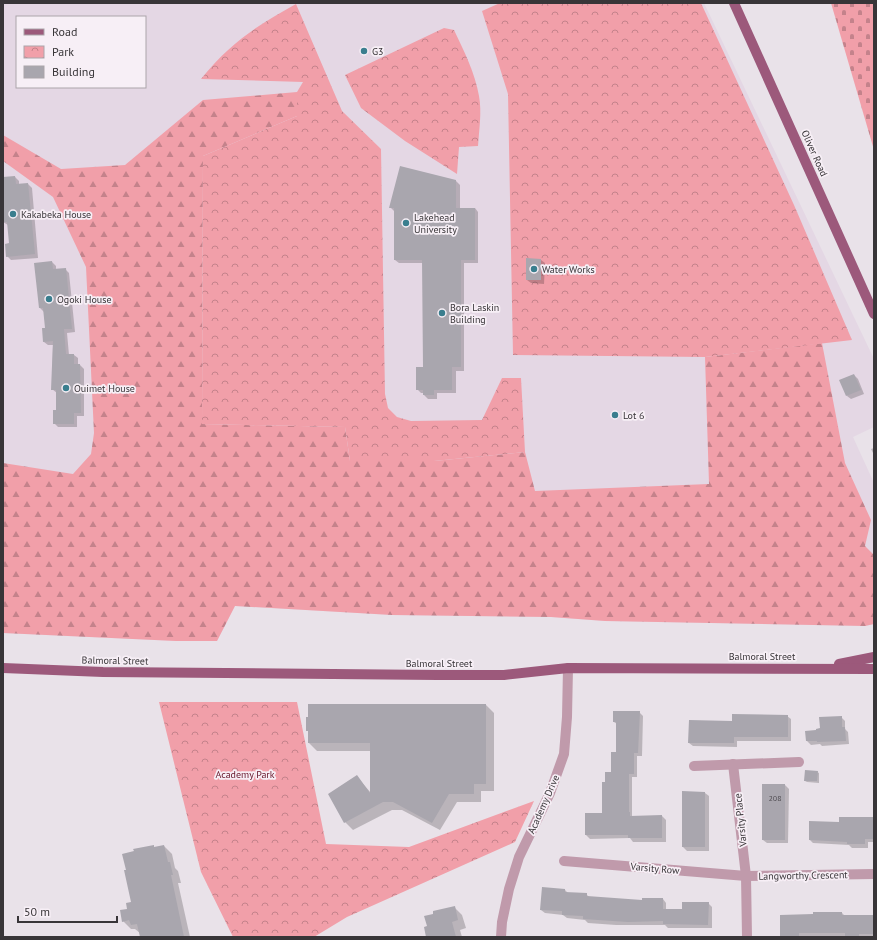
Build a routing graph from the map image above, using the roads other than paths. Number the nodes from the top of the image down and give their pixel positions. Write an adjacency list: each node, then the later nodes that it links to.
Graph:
1 (734, 3): 2 (main road, Oliver Road)
2 (874, 314)
3 (874, 657): 6 (main road)
4 (3, 668): 5 (main road, Balmoral Street)
5 (568, 668): 6 (main road, Balmoral Street); 14 (street, Academy Drive)
6 (822, 668): 7 (main road, Balmoral Street)
7 (874, 669)
8 (799, 762): 9 (street)
9 (733, 764): 10 (street); 13 (street, Varsity Place)
10 (694, 766)
11 (564, 861): 13 (street, Varsity Row)
12 (874, 874): 13 (street, Langworthy Crescent)
13 (746, 876): 15 (street, Langworthy Crescent)
14 (501, 937)
15 (747, 937)

